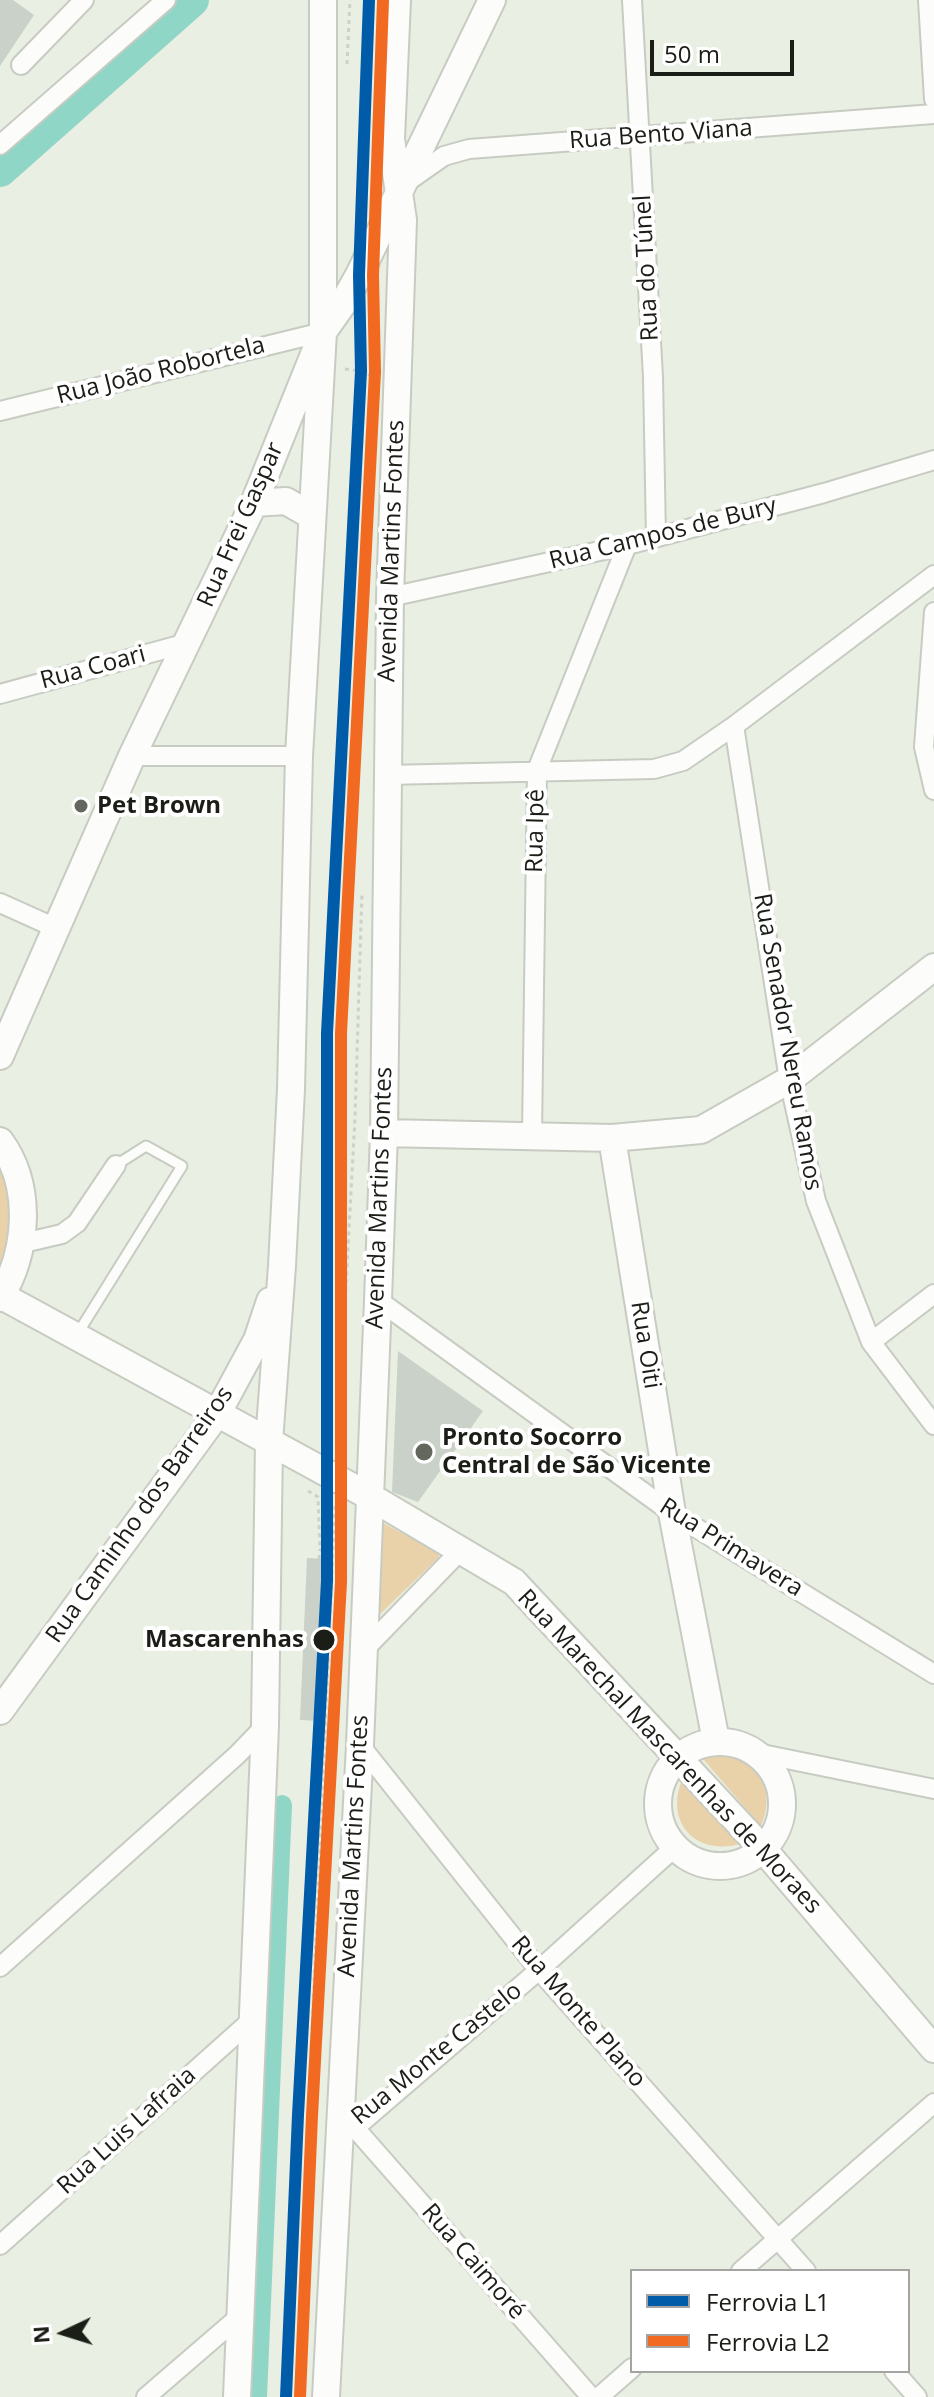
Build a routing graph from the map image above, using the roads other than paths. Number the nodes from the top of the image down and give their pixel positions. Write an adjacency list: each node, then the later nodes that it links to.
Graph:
1 (84, 0): 8 (street)
2 (323, 0): 14 (main road)
3 (397, 0): 13 (main road, Avenida Martins Fontes)
4 (492, 0): 13 (main road, Rua Frei Gaspar)
5 (632, 0): 11 (street, Rua do Túnel)
6 (928, 0): 9 (street)
7 (155, 3): 12 (street)
8 (21, 65)
9 (934, 99)
10 (934, 114): 11 (street, Rua Bento Viana)
11 (639, 137): 13 (street, Rua Bento Viana); 19 (street, Rua do Túnel)
12 (0, 145)
13 (399, 189): 14 (main road, Rua Frei Gaspar); 22 (main road, Avenida Martins Fontes)
14 (323, 332): 15 (street, Rua João Robortela); 17 (main road, Rua Frei Gaspar); 18 (main road)
15 (0, 411)
16 (934, 460): 19 (street, Rua Campos de Bury)
17 (254, 503): 18 (main road); 24 (main road, Rua Frei Gaspar)
18 (312, 516): 28 (main road)
19 (656, 537): 20 (street, Rua Campos de Bury)
20 (627, 545): 22 (street, Rua Campos de Bury); 29 (street, Rua Ipê)
21 (934, 575): 26 (street)
22 (390, 597): 30 (main road, Avenida Martins Fontes)
23 (934, 612): 31 (street)
24 (187, 643): 25 (street, Rua Coari); 27 (main road, Rua Frei Gaspar)
25 (0, 694)
26 (734, 726): 29 (street); 36 (street, Rua Senador Nereu Ramos)
27 (132, 756): 28 (street); 33 (main road, Rua Frei Gaspar)
28 (299, 756): 43 (main road)
29 (537, 770): 30 (street); 38 (street, Rua Ipê)
30 (386, 775): 37 (main road, Avenida Martins Fontes)
31 (934, 790)
32 (0, 903): 33 (street)
33 (58, 929): 35 (main road, Rua Frei Gaspar)
34 (934, 967): 36 (main road)
35 (0, 1056)
36 (789, 1080): 39 (main road); 48 (street, Rua Senador Nereu Ramos)
37 (384, 1133): 38 (main road); 46 (main road, Avenida Martins Fontes)
38 (532, 1135): 39 (main road)
39 (612, 1138): 53 (main road, Rua Oiti)
40 (0, 1141): 42 (main road)
41 (116, 1165): 42 (street); 47 (lane)
42 (19, 1244): 45 (main road)
43 (282, 1266): 49 (main road, Rua Caminho dos Barreiros); 51 (main road)
44 (934, 1294): 48 (street)
45 (1, 1297): 47 (main road, Rua Marechal Mascarenhas de Moraes)
46 (378, 1300): 52 (main road, Avenida Martins Fontes); 53 (street, Rua Primavera)
47 (75, 1337): 49 (main road, Rua Marechal Mascarenhas de Moraes)
48 (871, 1342): 50 (street, Rua Senador Nereu Ramos)
49 (217, 1414): 51 (main road, Rua Marechal Mascarenhas de Moraes); 57 (main road, Rua Caminho dos Barreiros)
50 (934, 1425)
51 (269, 1442): 52 (main road, Rua Marechal Mascarenhas de Moraes); 58 (main road)
52 (369, 1496): 54 (main road, Rua Marechal Mascarenhas de Moraes); 55 (main road, Avenida Martins Fontes)
53 (672, 1513): 56 (street, Rua Primavera); 59 (main road, Rua Oiti)
54 (461, 1550): 55 (street); 62 (main road, Rua Marechal Mascarenhas de Moraes)
55 (362, 1652): 60 (main road, Avenida Martins Fontes)
56 (934, 1674)
57 (0, 1711)
58 (265, 1726): 66 (street); 68 (main road)
59 (716, 1741): 61 (main road); 62 (main road)
60 (360, 1745): 67 (street, Rua Monte Plano); 71 (main road, Avenida Martins Fontes)
61 (757, 1753): 63 (street); 65 (main road)
62 (679, 1756): 64 (main road); 65 (main road, Rua Marechal Mascarenhas de Moraes)
63 (934, 1789)
64 (675, 1847): 65 (main road); 67 (street, Rua Monte Castelo)
65 (763, 1849): 69 (main road, Rua Marechal Mascarenhas de Moraes)
66 (0, 1967)
67 (539, 1970): 71 (street, Rua Monte Castelo); 72 (street, Rua Monte Plano)
68 (254, 2018): 73 (street, Rua Luis Lafraia); 76 (main road)
69 (934, 2049)
70 (934, 2103): 72 (street)
71 (348, 2128): 81 (main road, Avenida Martins Fontes); 82 (street, Rua Caimoré)
72 (778, 2239): 74 (street); 75 (street, Rua Monte Plano)
73 (0, 2245)
74 (743, 2269)
75 (804, 2269)
76 (240, 2316): 79 (street); 80 (main road)
77 (630, 2370): 83 (street)
78 (896, 2373): 84 (street)
79 (146, 2397)
80 (237, 2397)
81 (326, 2397)
82 (591, 2397)
83 (599, 2397)
84 (917, 2397)

